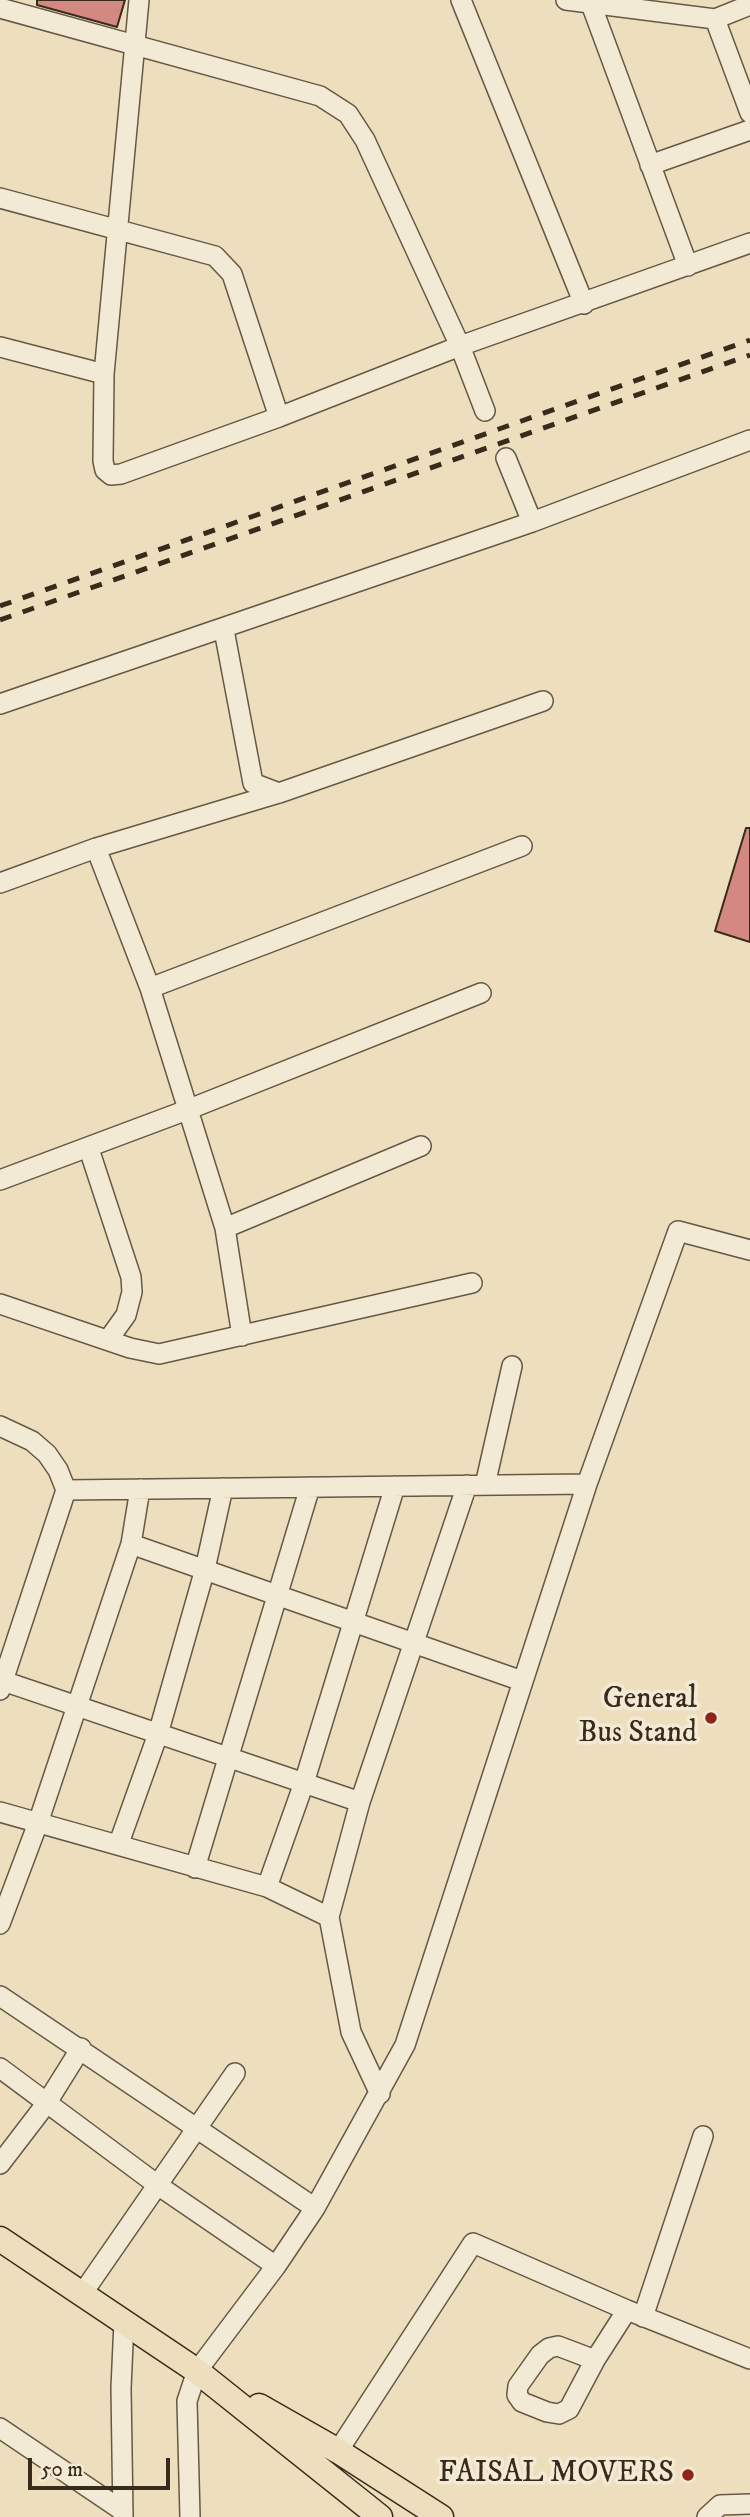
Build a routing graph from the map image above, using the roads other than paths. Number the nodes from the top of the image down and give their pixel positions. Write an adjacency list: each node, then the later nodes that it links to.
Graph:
1 (139, 0): 8 (street)
2 (461, 0): 16 (street)
3 (566, 0): 4 (street)
4 (591, 4): 7 (street); 11 (street)
5 (750, 5): 7 (street)
6 (0, 8): 8 (street)
7 (715, 19): 9 (street)
8 (134, 44): 13 (street); 17 (street)
9 (750, 113)
10 (750, 130): 11 (street)
11 (650, 165): 15 (street)
12 (0, 198): 13 (street)
13 (117, 229): 19 (street); 21 (street)
14 (750, 243): 15 (street)
15 (688, 266): 16 (street)
16 (584, 304): 17 (street)
17 (460, 346): 20 (street); 21 (street)
18 (0, 347): 19 (street)
19 (104, 374): 21 (street)
20 (485, 411)
21 (279, 417)
22 (750, 440): 24 (street)
23 (506, 458): 24 (street)
24 (532, 522): 25 (street)
25 (224, 630): 27 (street); 28 (street)
26 (543, 701): 28 (street)
27 (0, 704)
28 (279, 793): 30 (street)
29 (522, 846): 32 (street)
30 (96, 848): 31 (street); 32 (street)
31 (0, 883)
32 (150, 988): 34 (street)
33 (481, 993): 34 (street)
34 (187, 1110): 36 (street); 38 (street)
35 (421, 1146): 38 (street)
36 (89, 1149): 37 (street); 43 (street)
37 (0, 1181)
38 (225, 1228): 42 (street)
39 (749, 1250): 46 (street)
40 (472, 1283): 42 (street)
41 (0, 1304): 43 (street)
42 (242, 1336): 43 (street)
43 (108, 1340)
44 (512, 1366): 47 (street)
45 (0, 1426): 52 (street)
46 (587, 1484): 47 (street); 58 (street)
47 (476, 1485): 48 (street); 57 (street)
48 (394, 1486): 49 (street); 56 (street)
49 (310, 1487): 50 (street); 55 (street)
50 (223, 1488): 51 (street); 54 (street)
51 (140, 1489): 52 (street); 53 (street)
52 (66, 1490): 59 (street)
53 (131, 1544): 54 (street); 60 (street)
54 (205, 1570): 55 (street); 61 (street)
55 (278, 1595): 56 (street); 62 (street)
56 (353, 1622): 57 (street); 63 (street)
57 (412, 1643): 58 (street); 64 (street)
58 (522, 1681): 76 (street)
59 (2, 1685): 60 (street)
60 (77, 1706): 61 (street); 66 (street)
61 (158, 1734): 62 (street); 67 (street)
62 (230, 1758): 63 (street); 68 (street)
63 (304, 1783): 64 (street); 69 (street)
64 (360, 1802): 70 (street)
65 (0, 1812): 66 (street)
66 (38, 1823): 67 (street); 71 (street)
67 (119, 1843): 68 (street)
68 (195, 1868): 69 (street)
69 (267, 1887): 70 (street)
70 (329, 1917): 76 (street)
71 (0, 1924)
72 (0, 1996): 73 (street)
73 (81, 2048): 77 (street); 78 (street)
74 (0, 2068): 77 (street)
75 (235, 2073): 78 (street)
76 (380, 2094): 82 (street)
77 (46, 2104): 80 (street); 81 (street)
78 (195, 2128): 81 (street); 82 (street)
79 (703, 2136): 86 (street)
80 (0, 2164)
81 (159, 2186): 84 (street); 85 (street)
82 (315, 2208): 84 (street)
83 (0, 2239): 85 (main road)
84 (276, 2266): 90 (street)
85 (82, 2294): 87 (main road)
86 (635, 2313): 88 (street); 89 (street); 92 (street)
87 (124, 2322): 90 (main road); 94 (street)
88 (750, 2359)
89 (595, 2360)
90 (197, 2371): 92 (main road); 95 (street); 96 (main road)
91 (0, 2428): 94 (street)
92 (338, 2451): 97 (main road)
93 (750, 2504): 98 (street)
94 (123, 2514)
95 (190, 2517)
96 (380, 2517)
97 (441, 2517)
98 (707, 2517)

